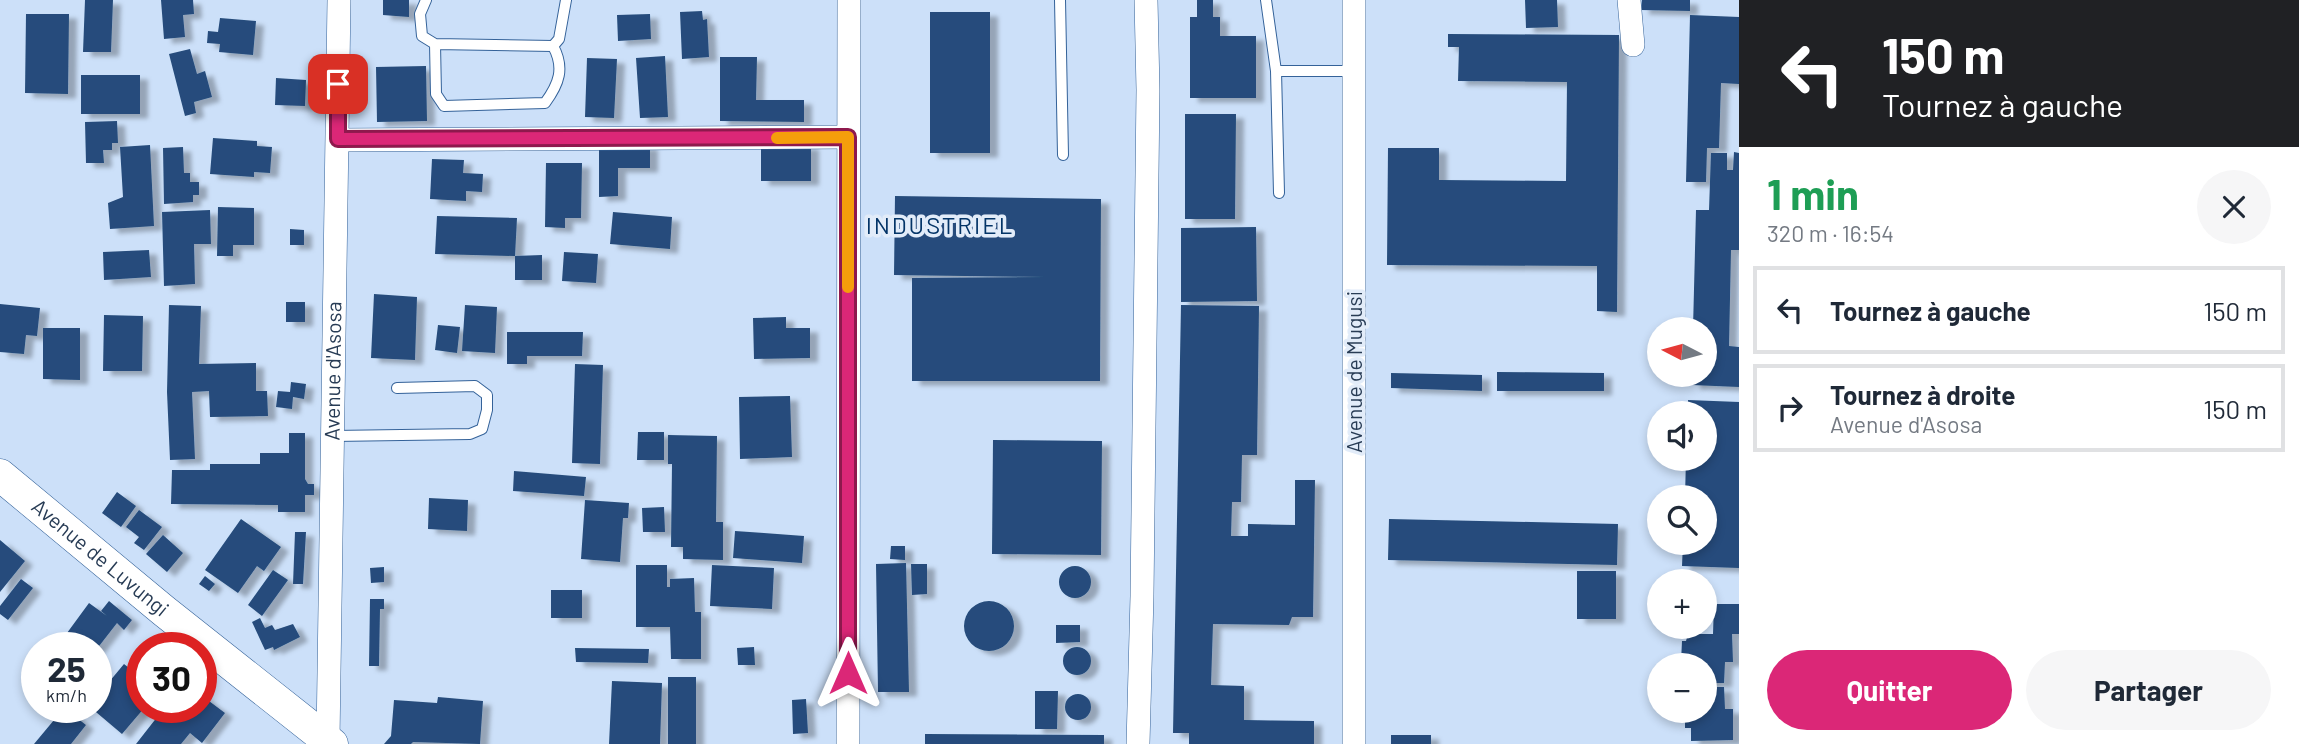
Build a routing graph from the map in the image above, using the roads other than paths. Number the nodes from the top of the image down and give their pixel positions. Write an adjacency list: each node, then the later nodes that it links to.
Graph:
1 (339, 0): 16 (street, Avenue d'Asosa)
2 (426, 0): 10 (lane)
3 (566, 0): 12 (lane)
4 (849, 0): 15 (street)
5 (1060, 0): 17 (lane)
6 (1146, 0): 24 (street)
7 (1266, 0): 13 (lane)
8 (1354, 0): 14 (street, Avenue de Mugusi)
9 (1629, 0): 11 (street)
10 (435, 44): 12 (lane); 12 (lane)
11 (1633, 45)
12 (553, 46)
13 (1276, 71): 14 (lane); 18 (lane)
14 (1354, 71): 25 (street, Avenue de Mugusi)
15 (848, 137): 16 (street); 23 (street)
16 (338, 139): 20 (street, Avenue d'Asosa)
17 (1063, 155)
18 (1279, 194)
19 (397, 388): 20 (lane)
20 (333, 436): 22 (street, Avenue d'Asosa)
21 (0, 475): 22 (street, Avenue de Luvungi)
22 (330, 742)
23 (848, 744)
24 (1138, 744)
25 (1354, 744)

